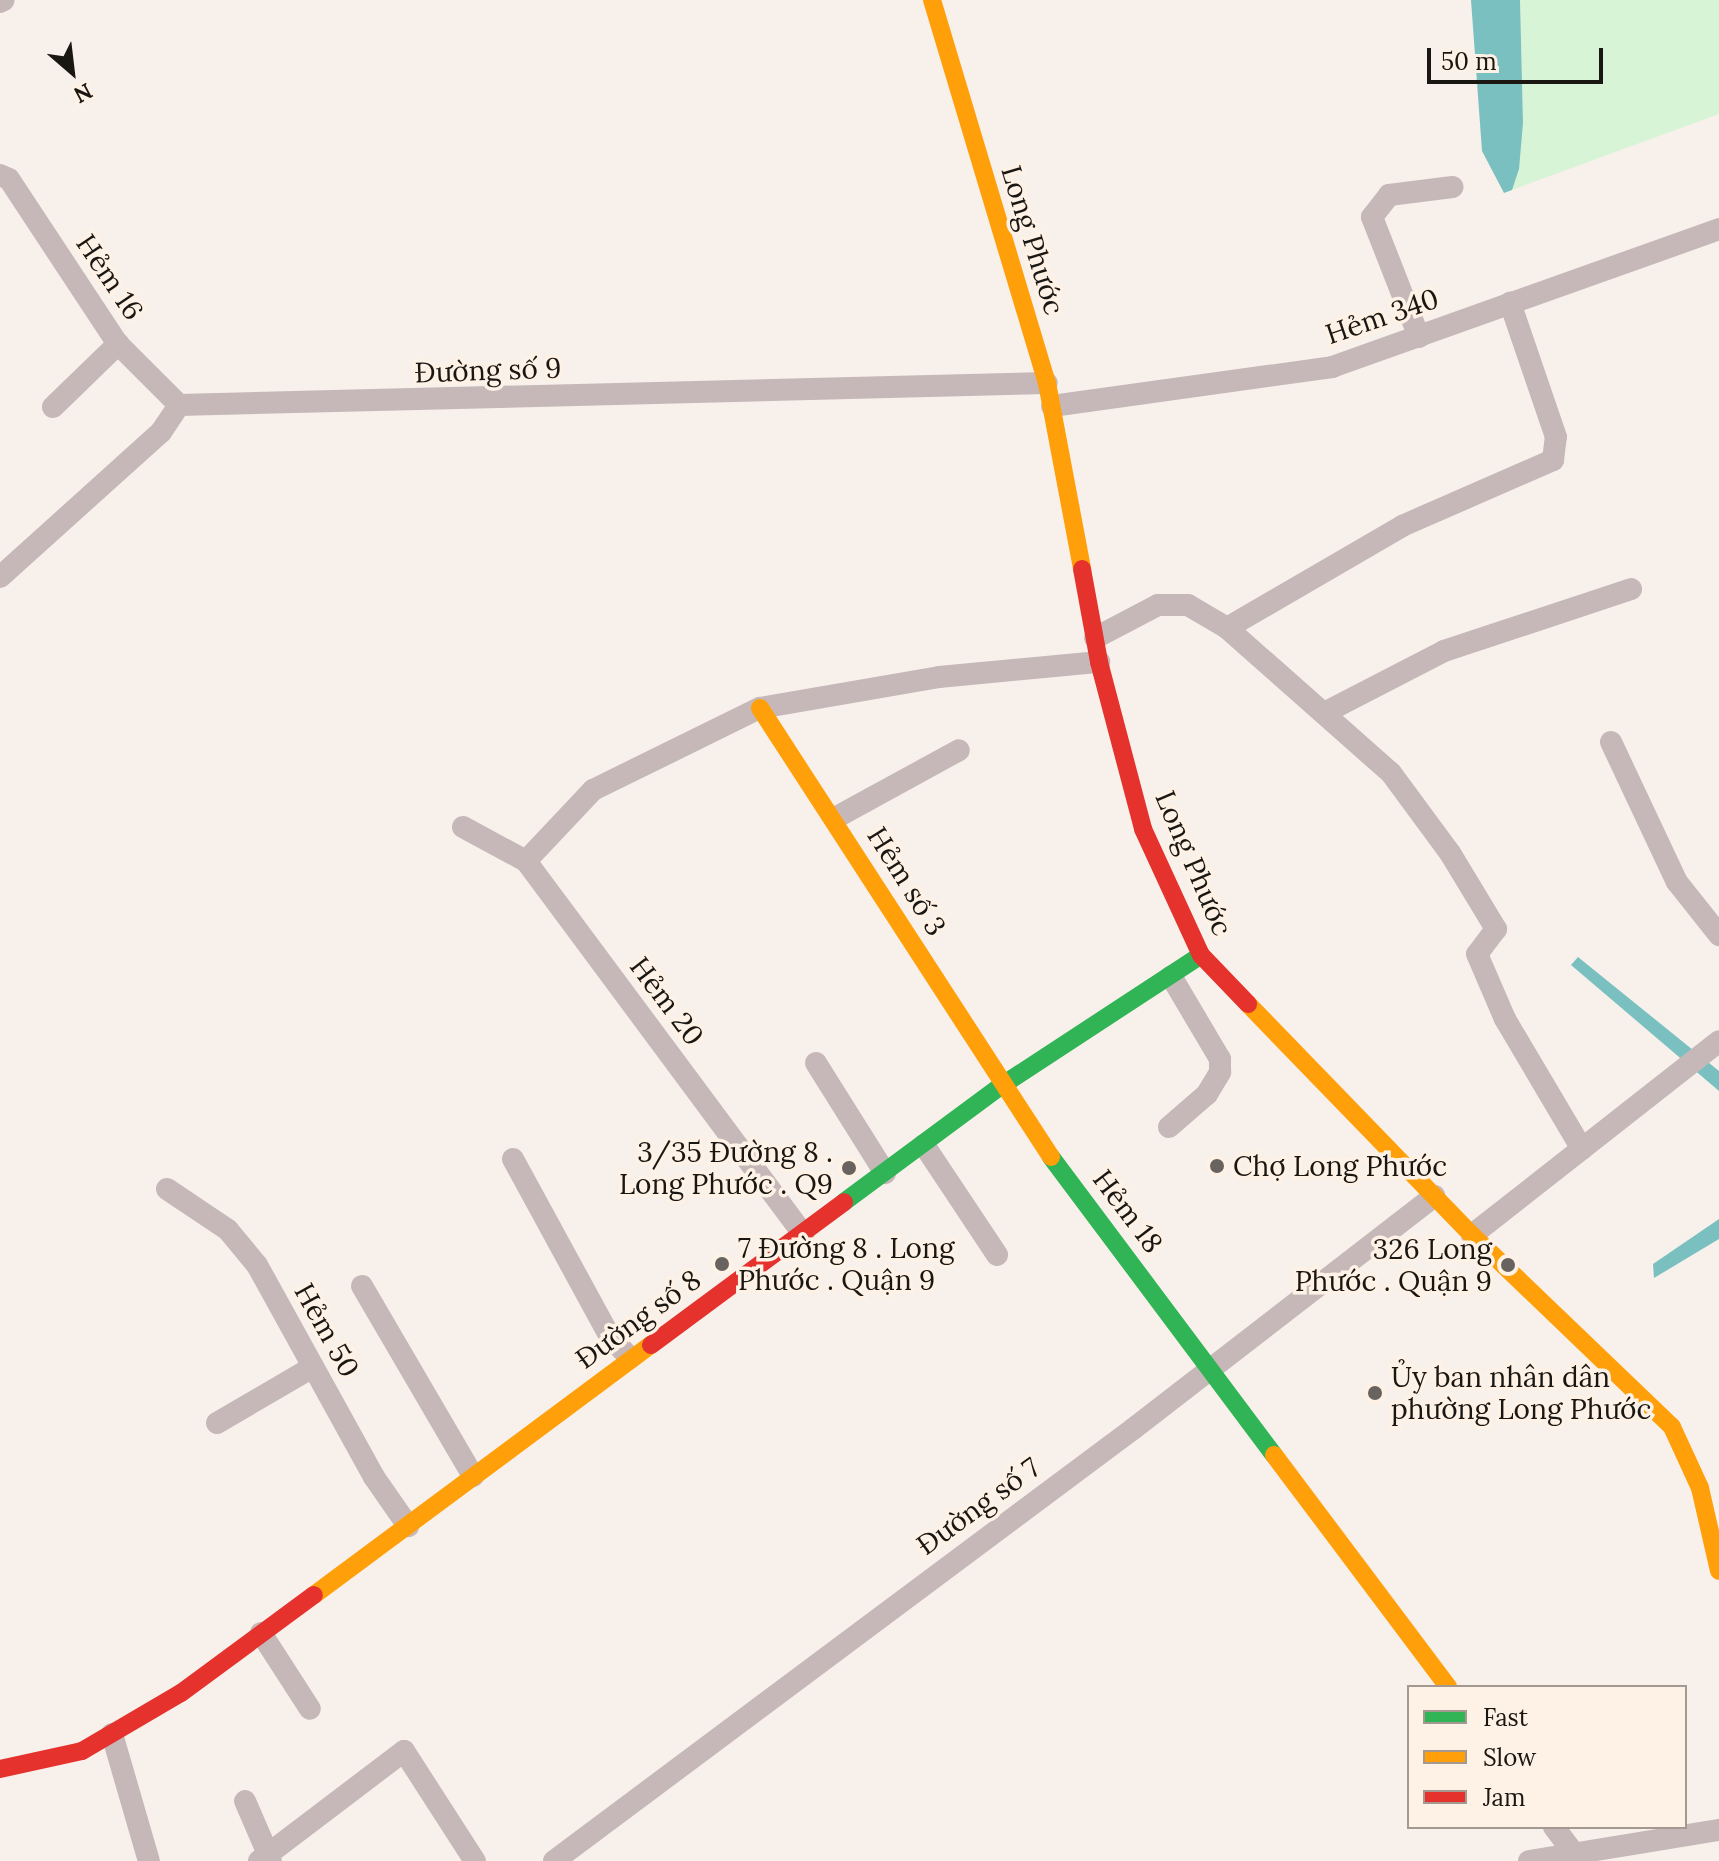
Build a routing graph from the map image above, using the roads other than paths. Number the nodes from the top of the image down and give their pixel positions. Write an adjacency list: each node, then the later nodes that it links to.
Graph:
1 (932, 0): 8 (street, Long Phước)
2 (0, 175): 7 (street, Hẻm 16)
3 (1452, 187): 6 (street)
4 (1719, 229): 5 (street, Hẻm 340)
5 (1510, 303): 6 (street, Hẻm 340); 14 (street)
6 (1419, 337): 10 (street, Hẻm 340)
7 (118, 344): 9 (street, Hẻm 16); 11 (street)
8 (1047, 383): 9 (street, Đường số 9); 10 (street, Long Phước)
9 (179, 405): 12 (street)
10 (1052, 406): 15 (street, Long Phước)
11 (53, 407)
12 (0, 577)
13 (1631, 589): 18 (street)
14 (1227, 628): 15 (street); 18 (street)
15 (1095, 638): 16 (street, Long Phước)
16 (1099, 662): 17 (street); 25 (street, Long Phước)
17 (760, 708): 21 (street, Hẻm số 3); 23 (street)
18 (1326, 712): 32 (street)
19 (1611, 742): 24 (street)
20 (959, 750): 21 (street)
21 (835, 818): 29 (street, Hẻm số 3)
22 (463, 827): 23 (street, Hẻm 20)
23 (526, 861): 37 (street, Hẻm 20)
24 (1719, 935)
25 (1201, 955): 26 (street, Đường số 8); 36 (street, Long Phước)
26 (1171, 976): 29 (street, Đường số 8); 30 (street)
27 (1711, 1047): 32 (street)
28 (816, 1063): 34 (street)
29 (1001, 1086): 31 (street, Đường số 8); 43 (street, Hẻm 18)
30 (1169, 1127)
31 (924, 1145): 34 (street, Đường số 8); 39 (street)
32 (1582, 1149): 38 (street)
33 (513, 1159): 41 (street)
34 (885, 1173): 37 (street, Đường số 8)
35 (167, 1189): 42 (street, Hẻm 50)
36 (1435, 1196): 38 (street, Long Phước); 43 (street, Đường số 7)
37 (803, 1234): 41 (street, Đường số 8)
38 (1472, 1235): 46 (street, Long Phước)
39 (997, 1255)
40 (362, 1286): 45 (street)
41 (630, 1358): 45 (street, Đường số 8)
42 (313, 1367): 44 (street); 47 (street, Hẻm 50)
43 (1213, 1369): 50 (street, Hẻm 18); 62 (street, Đường số 7)
44 (217, 1423)
45 (473, 1476): 47 (street, Đường số 8)
46 (1709, 1485): 48 (street, Long Phước)
47 (408, 1526): 49 (street, Đường số 8)
48 (1719, 1571)
49 (261, 1633): 51 (street); 52 (street, Đường số 8)
50 (1447, 1685)
51 (310, 1709)
52 (112, 1734): 53 (street, Đường số 8); 60 (street)
53 (0, 1769)
54 (245, 1801): 59 (street)
55 (1555, 1829): 58 (street)
56 (1719, 1830): 57 (street)
57 (1647, 1851): 58 (street)
58 (1574, 1854): 63 (street)
59 (266, 1859): 61 (street)
60 (149, 1861)
61 (475, 1861)
62 (554, 1861)
63 (1532, 1861)

